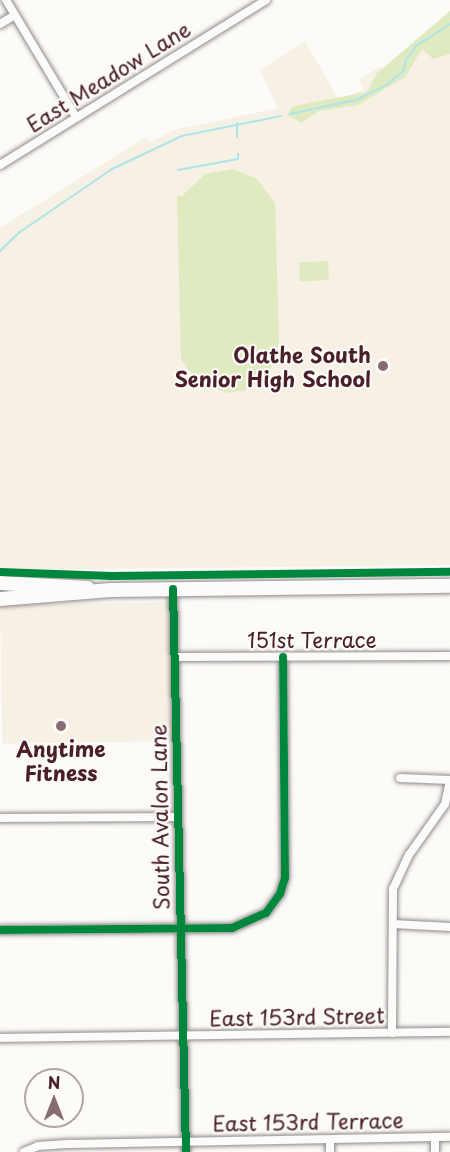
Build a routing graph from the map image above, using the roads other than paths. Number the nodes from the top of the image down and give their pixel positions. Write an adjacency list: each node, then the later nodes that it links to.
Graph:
1 (6, 0): 3 (street)
2 (266, 0): 5 (street, East Meadow Lane)
3 (15, 15): 4 (street); 5 (street)
4 (0, 24)
5 (76, 117): 6 (street, East Meadow Lane)
6 (0, 165)
7 (0, 583): 10 (main road)
8 (450, 586): 9 (main road)
9 (173, 589): 10 (main road); 13 (street, South Avalon Lane)
10 (111, 590): 11 (main road)
11 (0, 599)
12 (450, 656): 14 (street, 151st Terrace)
13 (175, 657): 14 (street, 151st Terrace); 17 (street, South Avalon Lane)
14 (283, 657): 21 (street)
15 (399, 778): 16 (street)
16 (450, 781): 19 (street)
17 (177, 817): 18 (street); 21 (street, South Avalon Lane)
18 (0, 818)
19 (393, 924): 20 (street); 24 (street)
20 (450, 927)
21 (179, 929): 22 (street); 25 (street, South Avalon Lane)
22 (0, 930)
23 (450, 1032): 24 (street, East 153rd Street)
24 (392, 1033): 25 (street, East 153rd Street)
25 (183, 1036): 26 (street, East 153rd Street); 30 (street, South Avalon Lane)
26 (0, 1038)
27 (450, 1137): 28 (street, East 153rd Terrace)
28 (435, 1138): 29 (street, East 153rd Terrace); 34 (street)
29 (330, 1140): 30 (street, East 153rd Terrace); 33 (street)
30 (185, 1141): 31 (street, East 153rd Terrace); 32 (street, South Avalon Lane)
31 (24, 1152)
32 (186, 1152)
33 (330, 1152)
34 (435, 1152)

